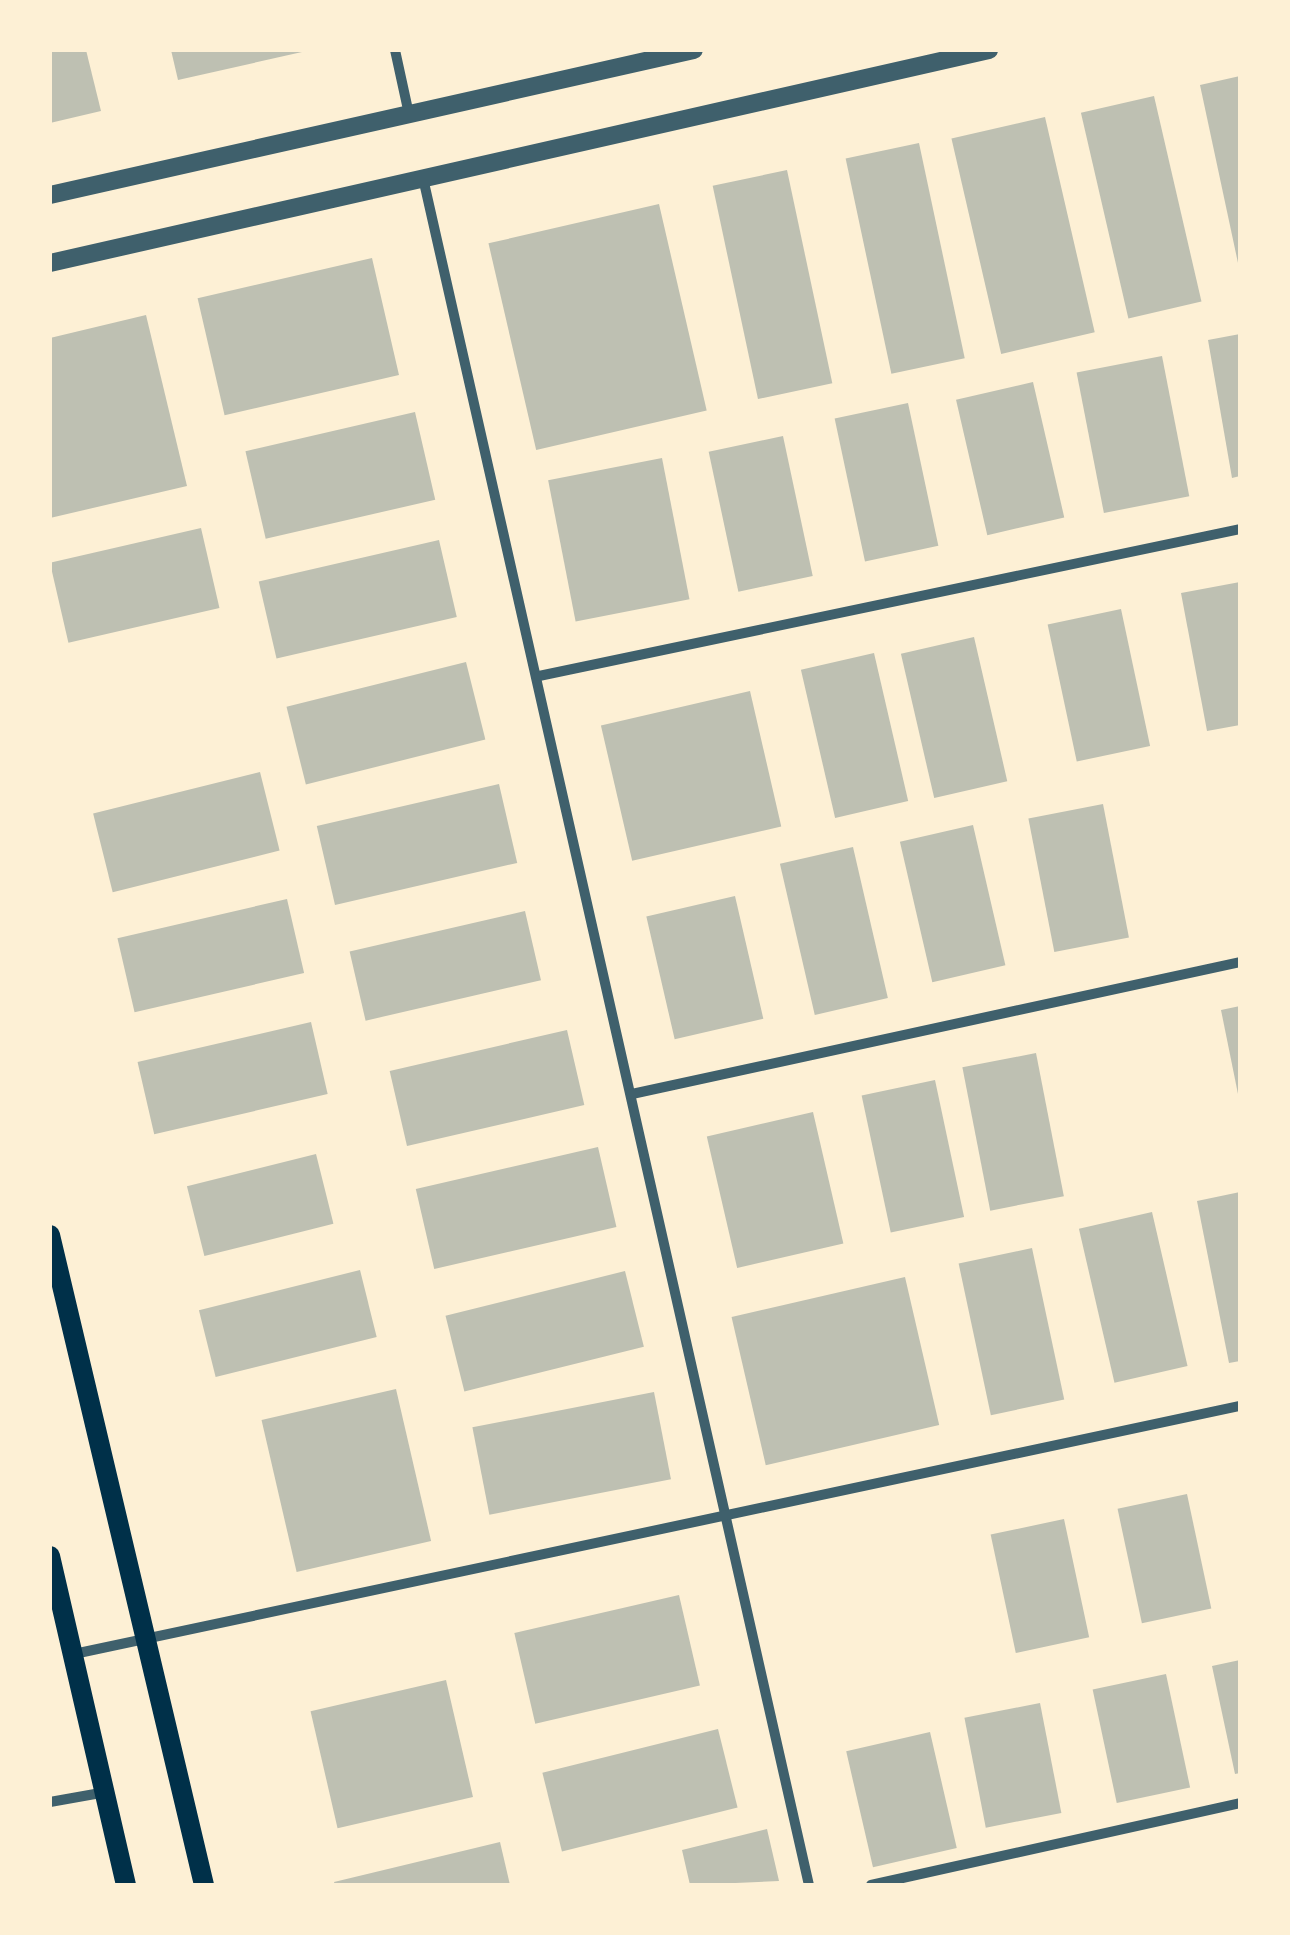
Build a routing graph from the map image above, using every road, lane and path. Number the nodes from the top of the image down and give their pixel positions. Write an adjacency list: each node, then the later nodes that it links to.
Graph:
1 (395, 50): 4 (street)
2 (694, 50): 4 (street)
3 (989, 50): 5 (street)
4 (408, 114): 6 (street)
5 (423, 178): 7 (street); 9 (street)
6 (50, 195)
7 (50, 263)
8 (1240, 529): 9 (street)
9 (539, 676): 11 (street)
10 (1240, 962): 11 (street)
11 (632, 1094): 14 (street)
12 (50, 1235): 16 (main road)
13 (1240, 1406): 14 (street)
14 (724, 1520): 16 (street); 23 (street)
15 (50, 1556): 17 (main road)
16 (145, 1636): 17 (street); 22 (main road)
17 (74, 1654): 18 (main road)
18 (106, 1792): 19 (street); 21 (main road)
19 (50, 1802)
20 (1240, 1803): 24 (street)
21 (126, 1885)
22 (204, 1885)
23 (809, 1885)
24 (871, 1885)

